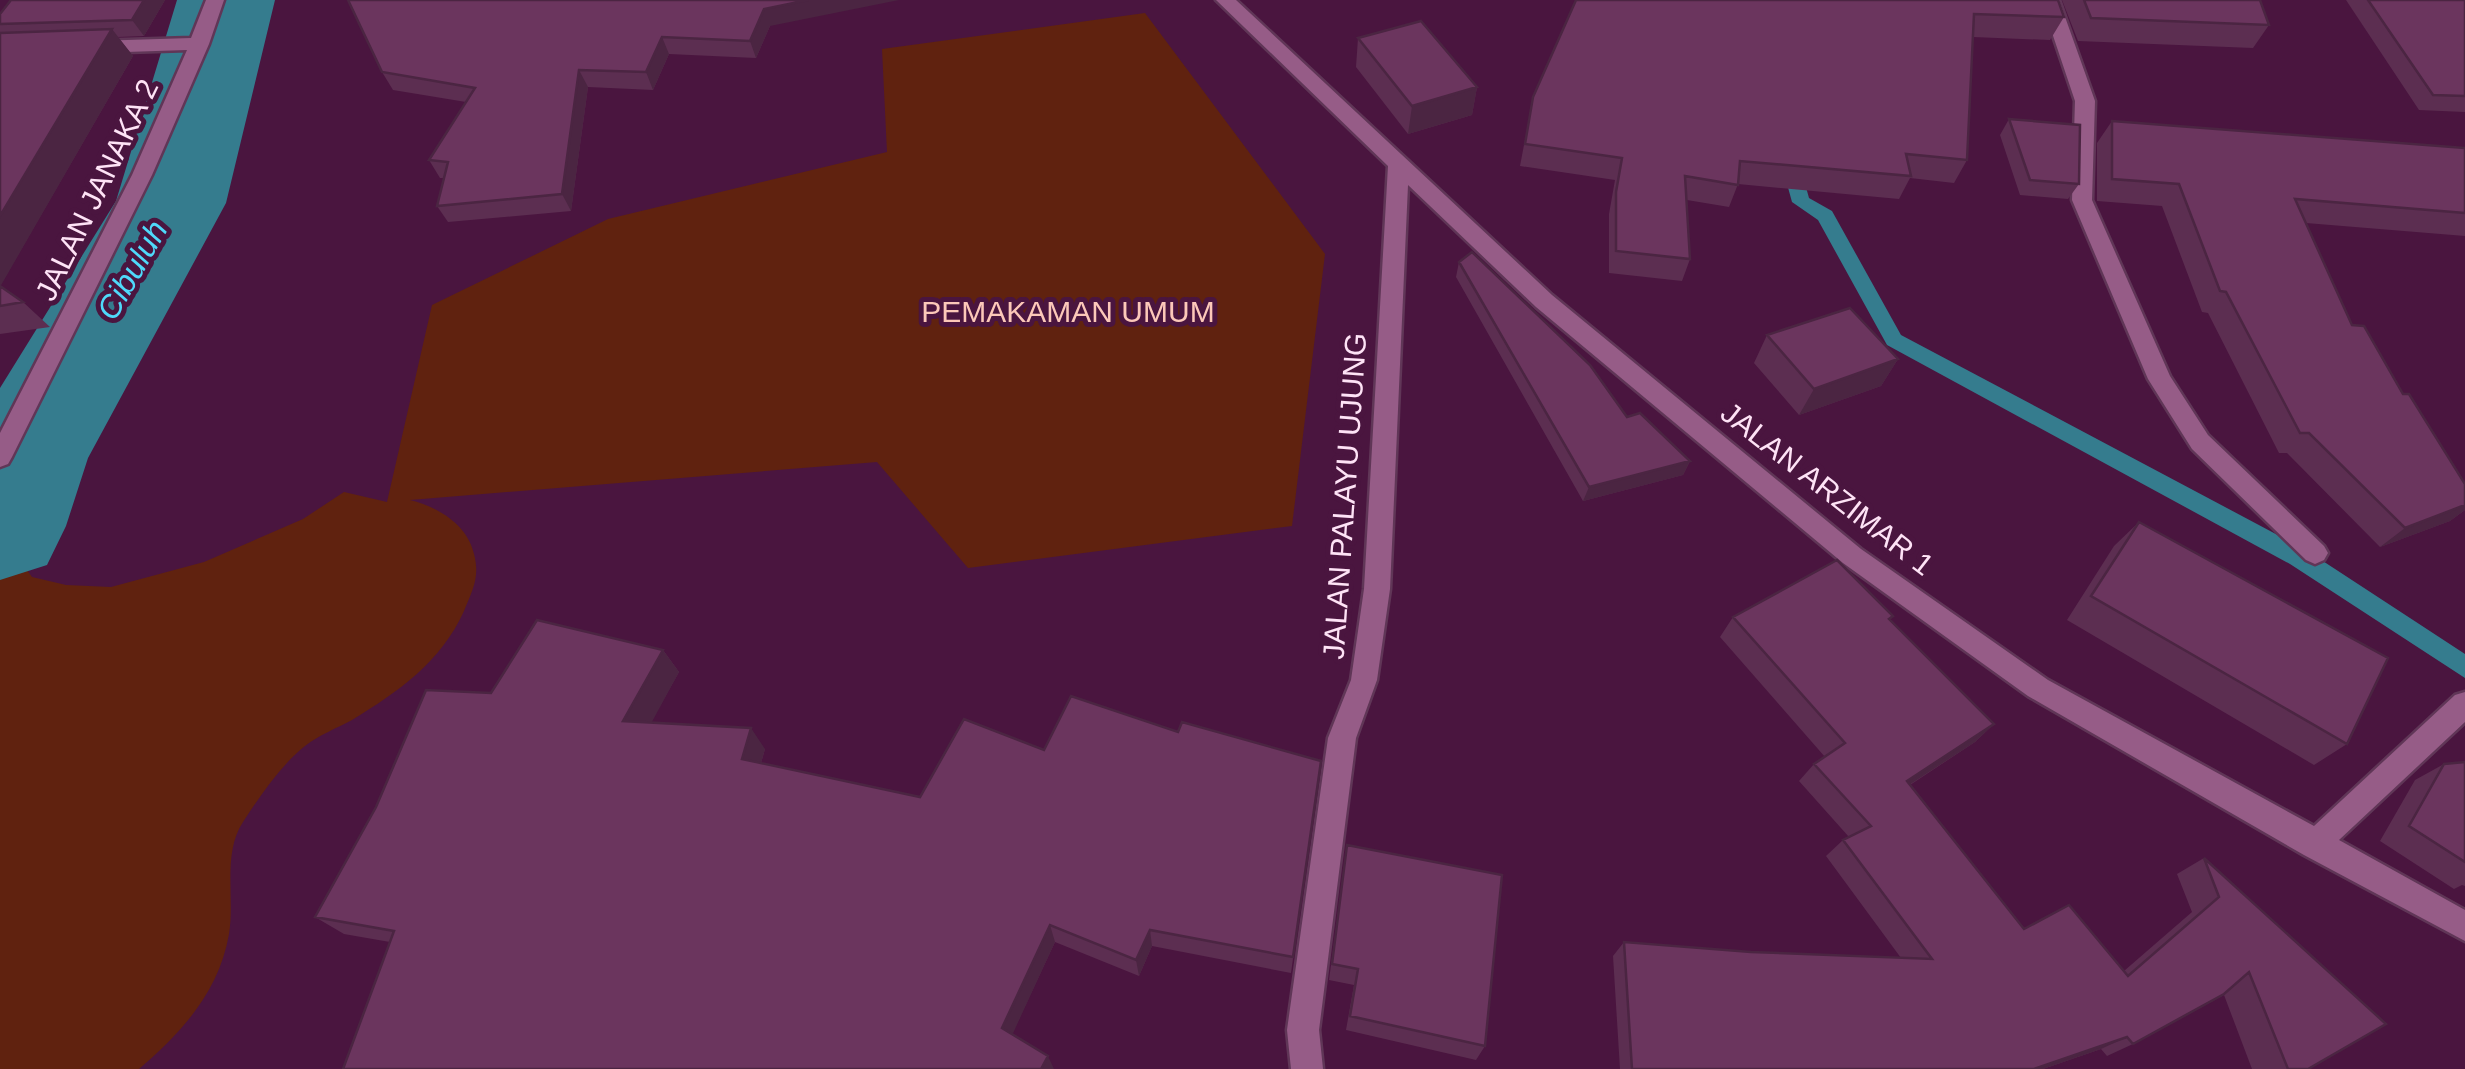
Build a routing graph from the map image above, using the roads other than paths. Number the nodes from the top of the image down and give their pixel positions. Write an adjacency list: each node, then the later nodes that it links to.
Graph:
1 (214, 0): 4 (street, JALAN JANAKA 2)
2 (1225, 0): 6 (street, JALAN ARZIMAR 1)
3 (2050, 0): 8 (street)
4 (200, 44): 5 (street); 7 (street, JALAN JANAKA 2)
5 (80, 48)
6 (1399, 160): 10 (street, JALAN ARZIMAR 1); 12 (street, JALAN PALAYU UJUNG)
7 (0, 457)
8 (2315, 553)
9 (2460, 710): 10 (street)
10 (2314, 846): 11 (street, JALAN ARZIMAR 1)
11 (2465, 926)
12 (1307, 1069)

